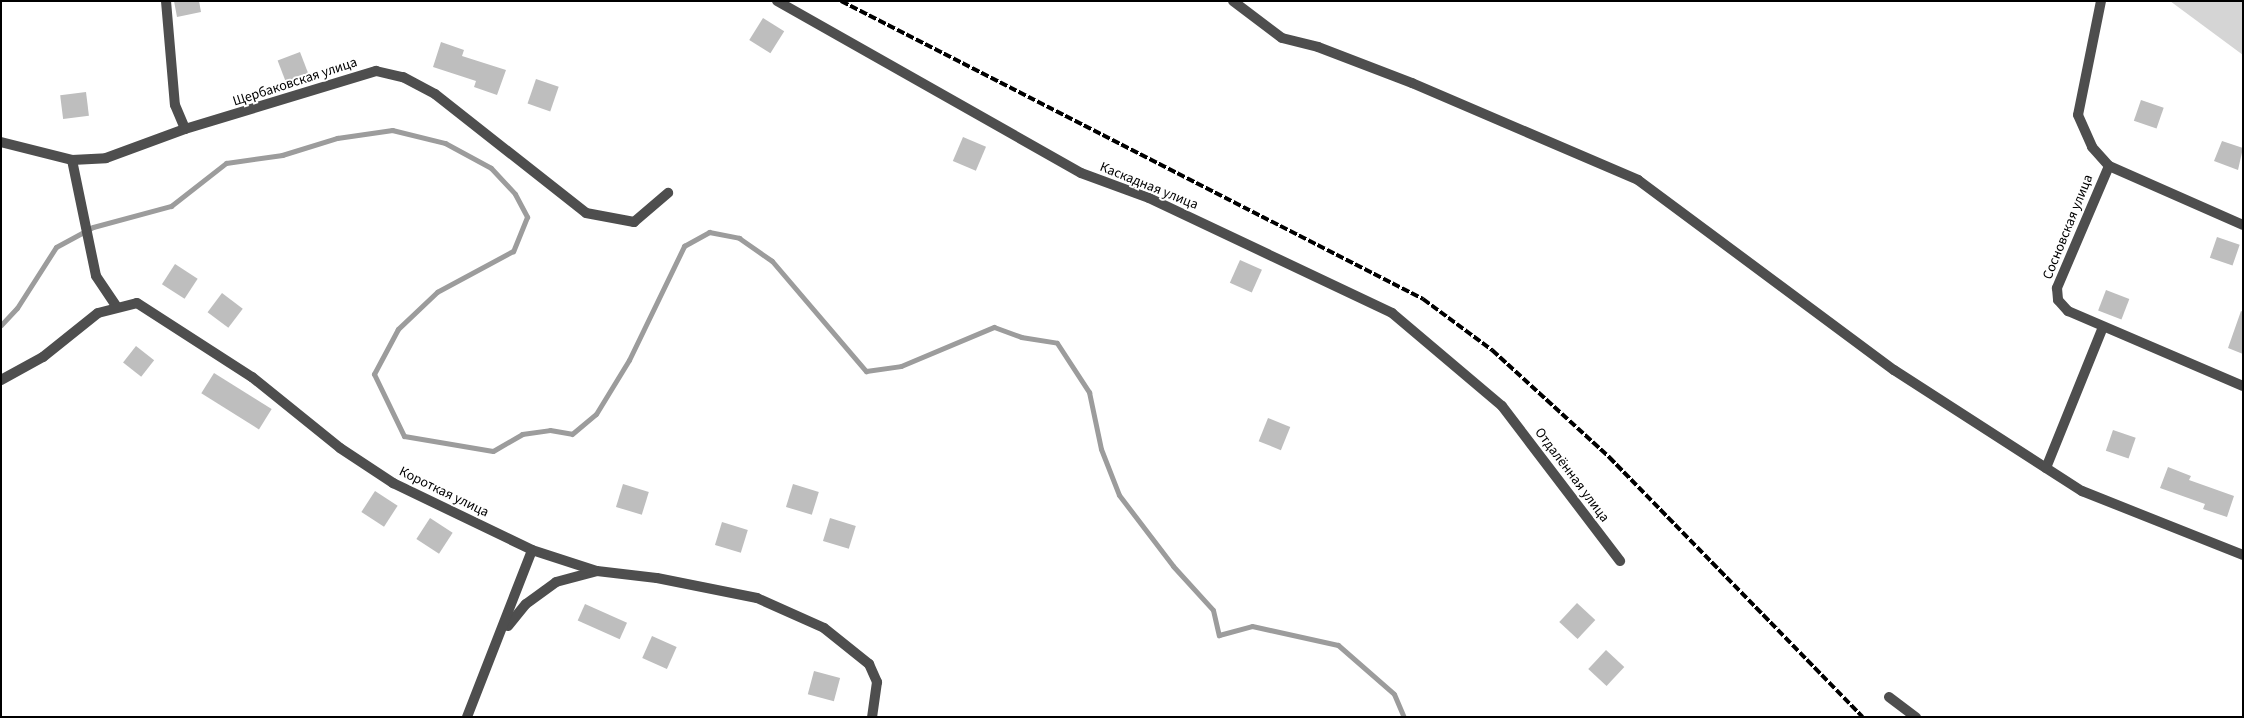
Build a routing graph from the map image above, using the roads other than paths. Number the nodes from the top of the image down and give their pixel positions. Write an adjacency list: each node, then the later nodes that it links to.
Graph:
1 (166, 1): 5 (street)
2 (777, 1): 15 (street, Каскадная улица)
3 (1233, 1): 16 (street)
4 (2101, 1): 8 (street)
5 (185, 129): 7 (street, Щербаковская улица); 9 (street, Щербаковская улица)
6 (1, 142): 7 (street, Щербаковская улица)
7 (72, 160): 11 (street)
8 (2109, 166): 10 (street, Сосновская улица); 12 (street, Сосновская улица)
9 (668, 193)
10 (2243, 225)
11 (116, 306): 13 (street, Короткая улица); 17 (street, Короткая улица)
12 (2103, 327): 14 (street, Сосновская улица); 16 (street)
13 (1, 380)
14 (2243, 386)
15 (1502, 406): 19 (street, Отдалённая улица)
16 (2046, 468): 18 (street)
17 (532, 550): 20 (street, Короткая улица); 21 (street)
18 (2243, 555)
19 (1620, 561)
20 (597, 571): 21 (street); 24 (street, Короткая улица)
21 (503, 632): 23 (street)
22 (1889, 697): 25 (street)
23 (467, 717)
24 (872, 717)
25 (1916, 717)

